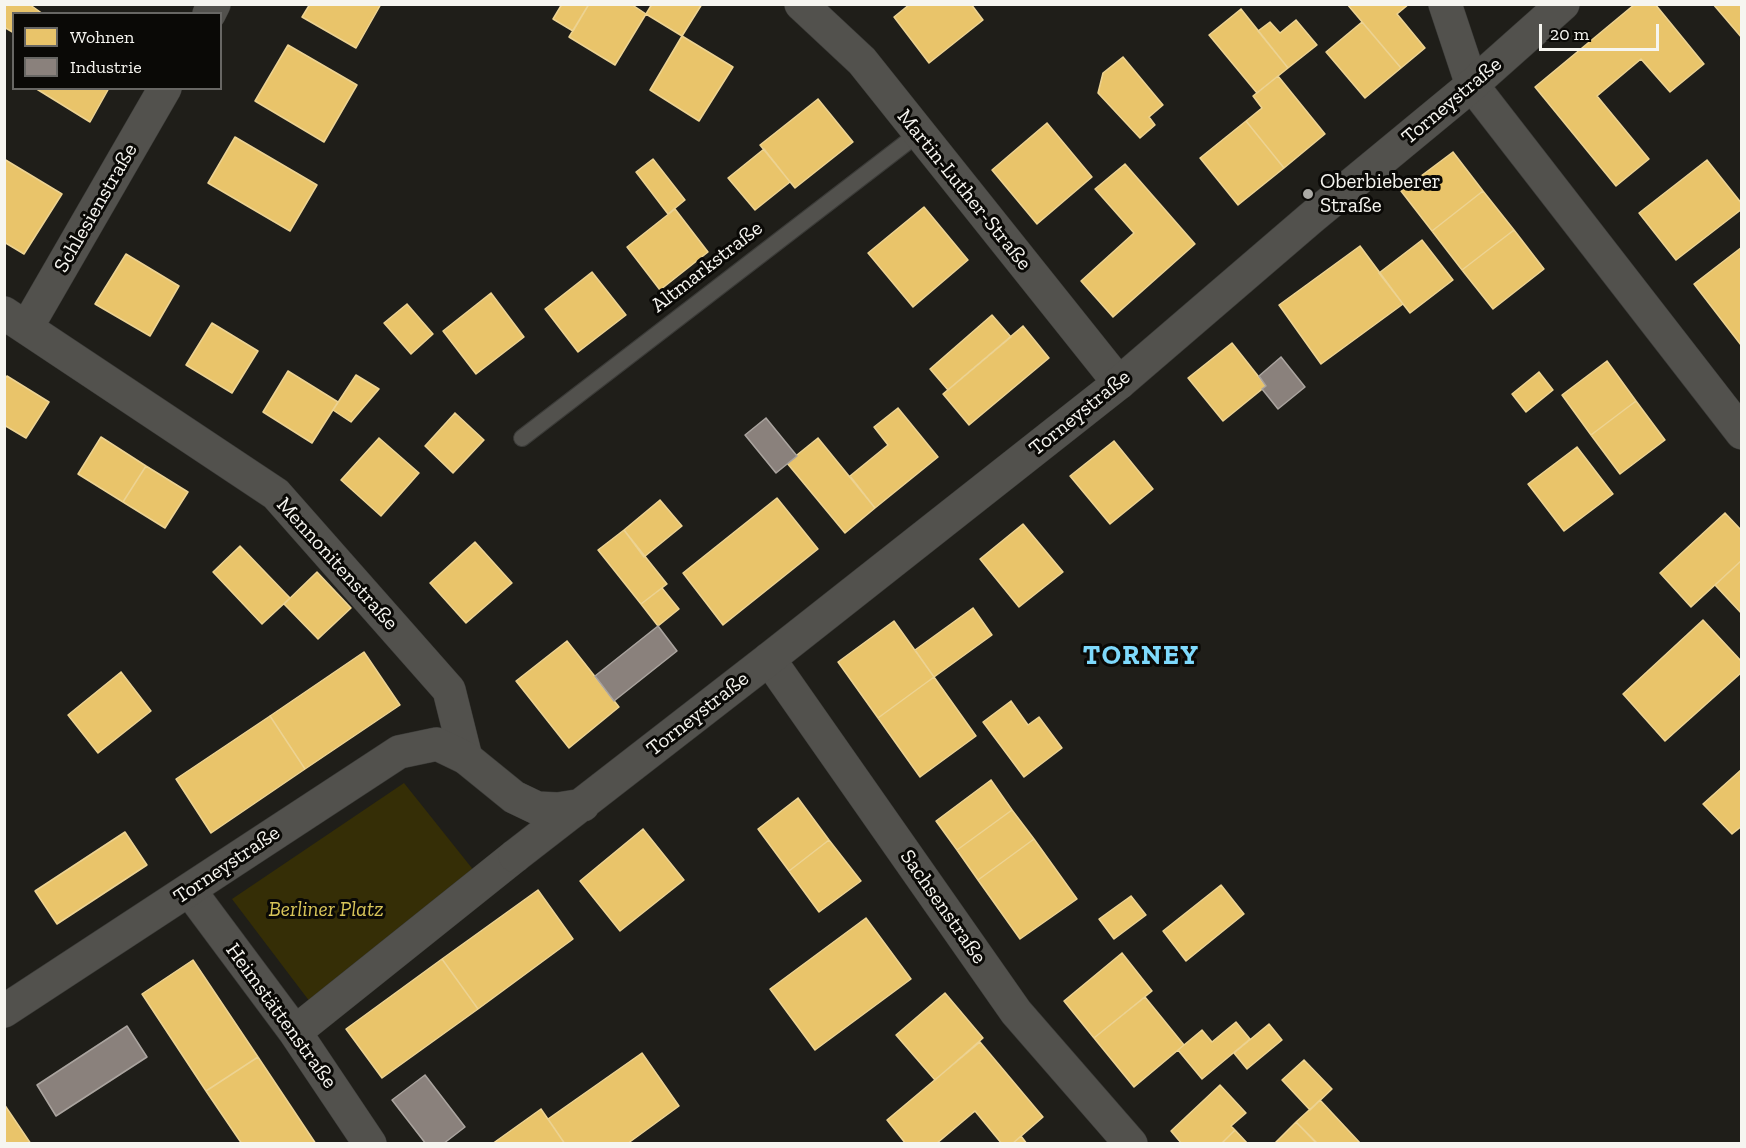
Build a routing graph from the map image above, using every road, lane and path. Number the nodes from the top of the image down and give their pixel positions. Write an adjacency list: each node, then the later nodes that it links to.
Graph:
1 (801, 4): 6 (street, Martin-Luther-Straße)
2 (1445, 4): 4 (street)
3 (1563, 4): 4 (street, Torneystraße)
4 (1472, 85): 8 (street, Torneystraße); 9 (street)
5 (164, 90): 7 (street, Schlesienstraße)
6 (919, 133): 8 (street, Martin-Luther-Straße); 10 (lane, Altmarkstraße)
7 (16, 320): 12 (street, Mennonitenstraße)
8 (1119, 383): 11 (street, Torneystraße)
9 (1742, 433)
10 (522, 438)
11 (769, 659): 13 (street, Torneystraße); 18 (street, Sachsenstraße)
12 (466, 758): 13 (street, Torneystraße); 14 (street, Torneystraße)
13 (583, 805): 16 (street, Torneystraße)
14 (190, 891): 15 (street, Torneystraße); 16 (street, Heimstättenstraße)
15 (4, 1011)
16 (295, 1032): 17 (street, Heimstättenstraße)
17 (370, 1143)
18 (1131, 1143)

